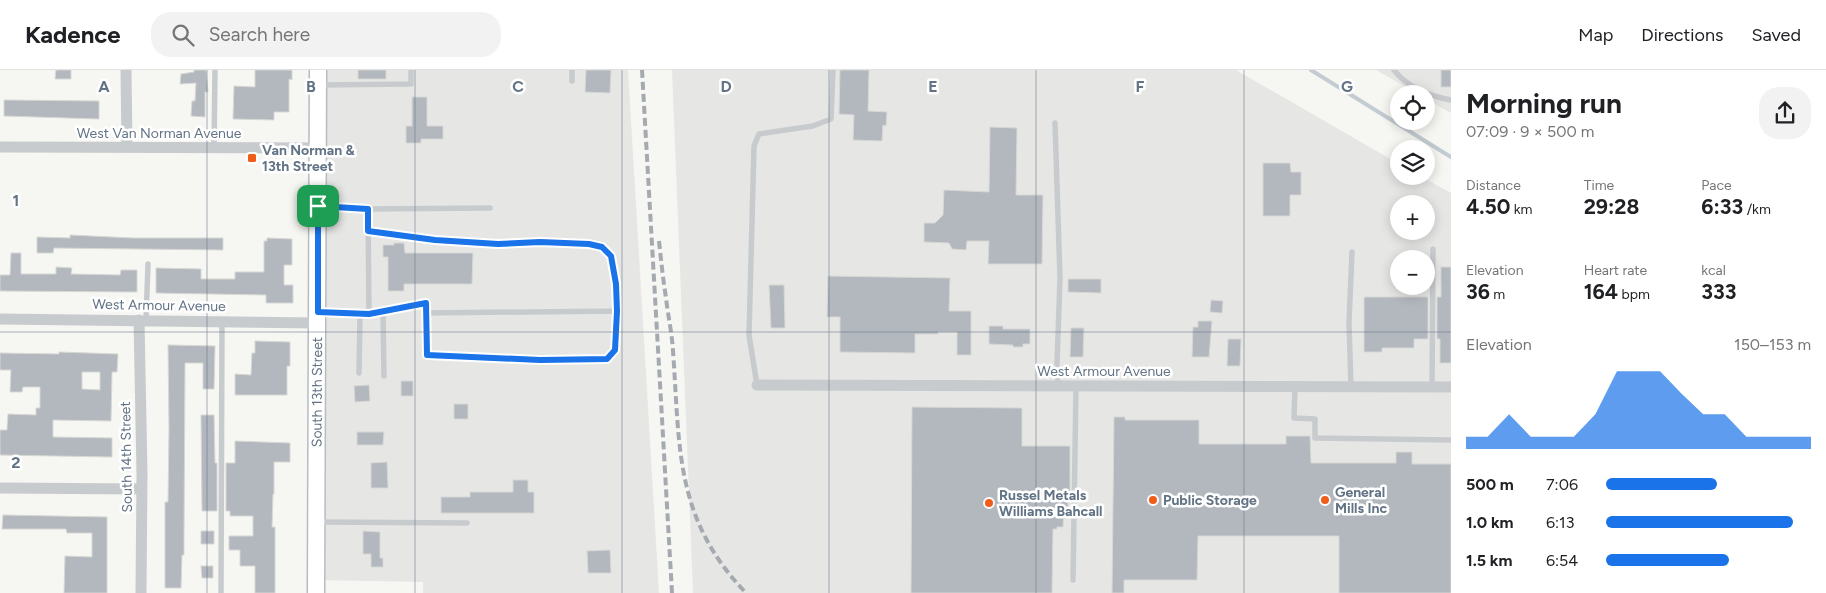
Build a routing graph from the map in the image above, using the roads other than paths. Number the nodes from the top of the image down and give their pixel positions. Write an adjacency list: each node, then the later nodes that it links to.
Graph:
1 (126, 70): 11 (street)
2 (215, 70): 13 (lane)
3 (411, 70): 7 (lane)
4 (572, 70): 8 (lane)
5 (833, 70): 33 (lane)
6 (1394, 70): 9 (lane)
7 (318, 78): 14 (street, South 13th Street)
8 (572, 81)
9 (1451, 100)
10 (1055, 123): 34 (lane)
11 (127, 147): 12 (street, West Van Norman Avenue); 13 (street, West Van Norman Avenue)
12 (0, 148)
13 (214, 148): 14 (street, West Van Norman Avenue)
14 (318, 148): 15 (street, South 13th Street)
15 (318, 206): 17 (lane); 27 (street, South 13th Street)
16 (490, 208): 17 (lane)
17 (368, 209): 18 (lane)
18 (368, 231): 23 (lane); 26 (lane)
19 (1432, 249): 38 (lane)
20 (1352, 252): 37 (lane)
21 (148, 264): 29 (lane)
22 (384, 311): 24 (lane); 26 (lane); 32 (lane)
23 (617, 311): 24 (lane); 24 (lane)
24 (426, 313)
25 (360, 314): 26 (lane); 27 (lane); 31 (lane)
26 (369, 314)
27 (318, 318): 30 (street, West Armour Avenue); 43 (street, South 13th Street)
28 (0, 319): 29 (street, West Armour Avenue)
29 (143, 320): 30 (street, West Armour Avenue); 42 (street, South 14th Street)
30 (222, 321): 47 (lane)
31 (360, 373)
32 (384, 376)
33 (757, 385): 34 (street, West Armour Avenue)
34 (1058, 386): 35 (street, West Armour Avenue)
35 (1076, 386): 36 (street, West Armour Avenue); 45 (lane)
36 (1295, 387): 37 (street, West Armour Avenue); 40 (lane)
37 (1351, 387): 38 (street, West Armour Avenue)
38 (1432, 387): 39 (street, West Armour Avenue)
39 (1451, 387)
40 (1451, 440)
41 (0, 488): 42 (street)
42 (142, 489): 46 (street, South 14th Street)
43 (316, 522): 44 (lane); 48 (street, South 13th Street)
44 (467, 523)
45 (1073, 580)
46 (142, 593)
47 (221, 593)
48 (316, 593)

